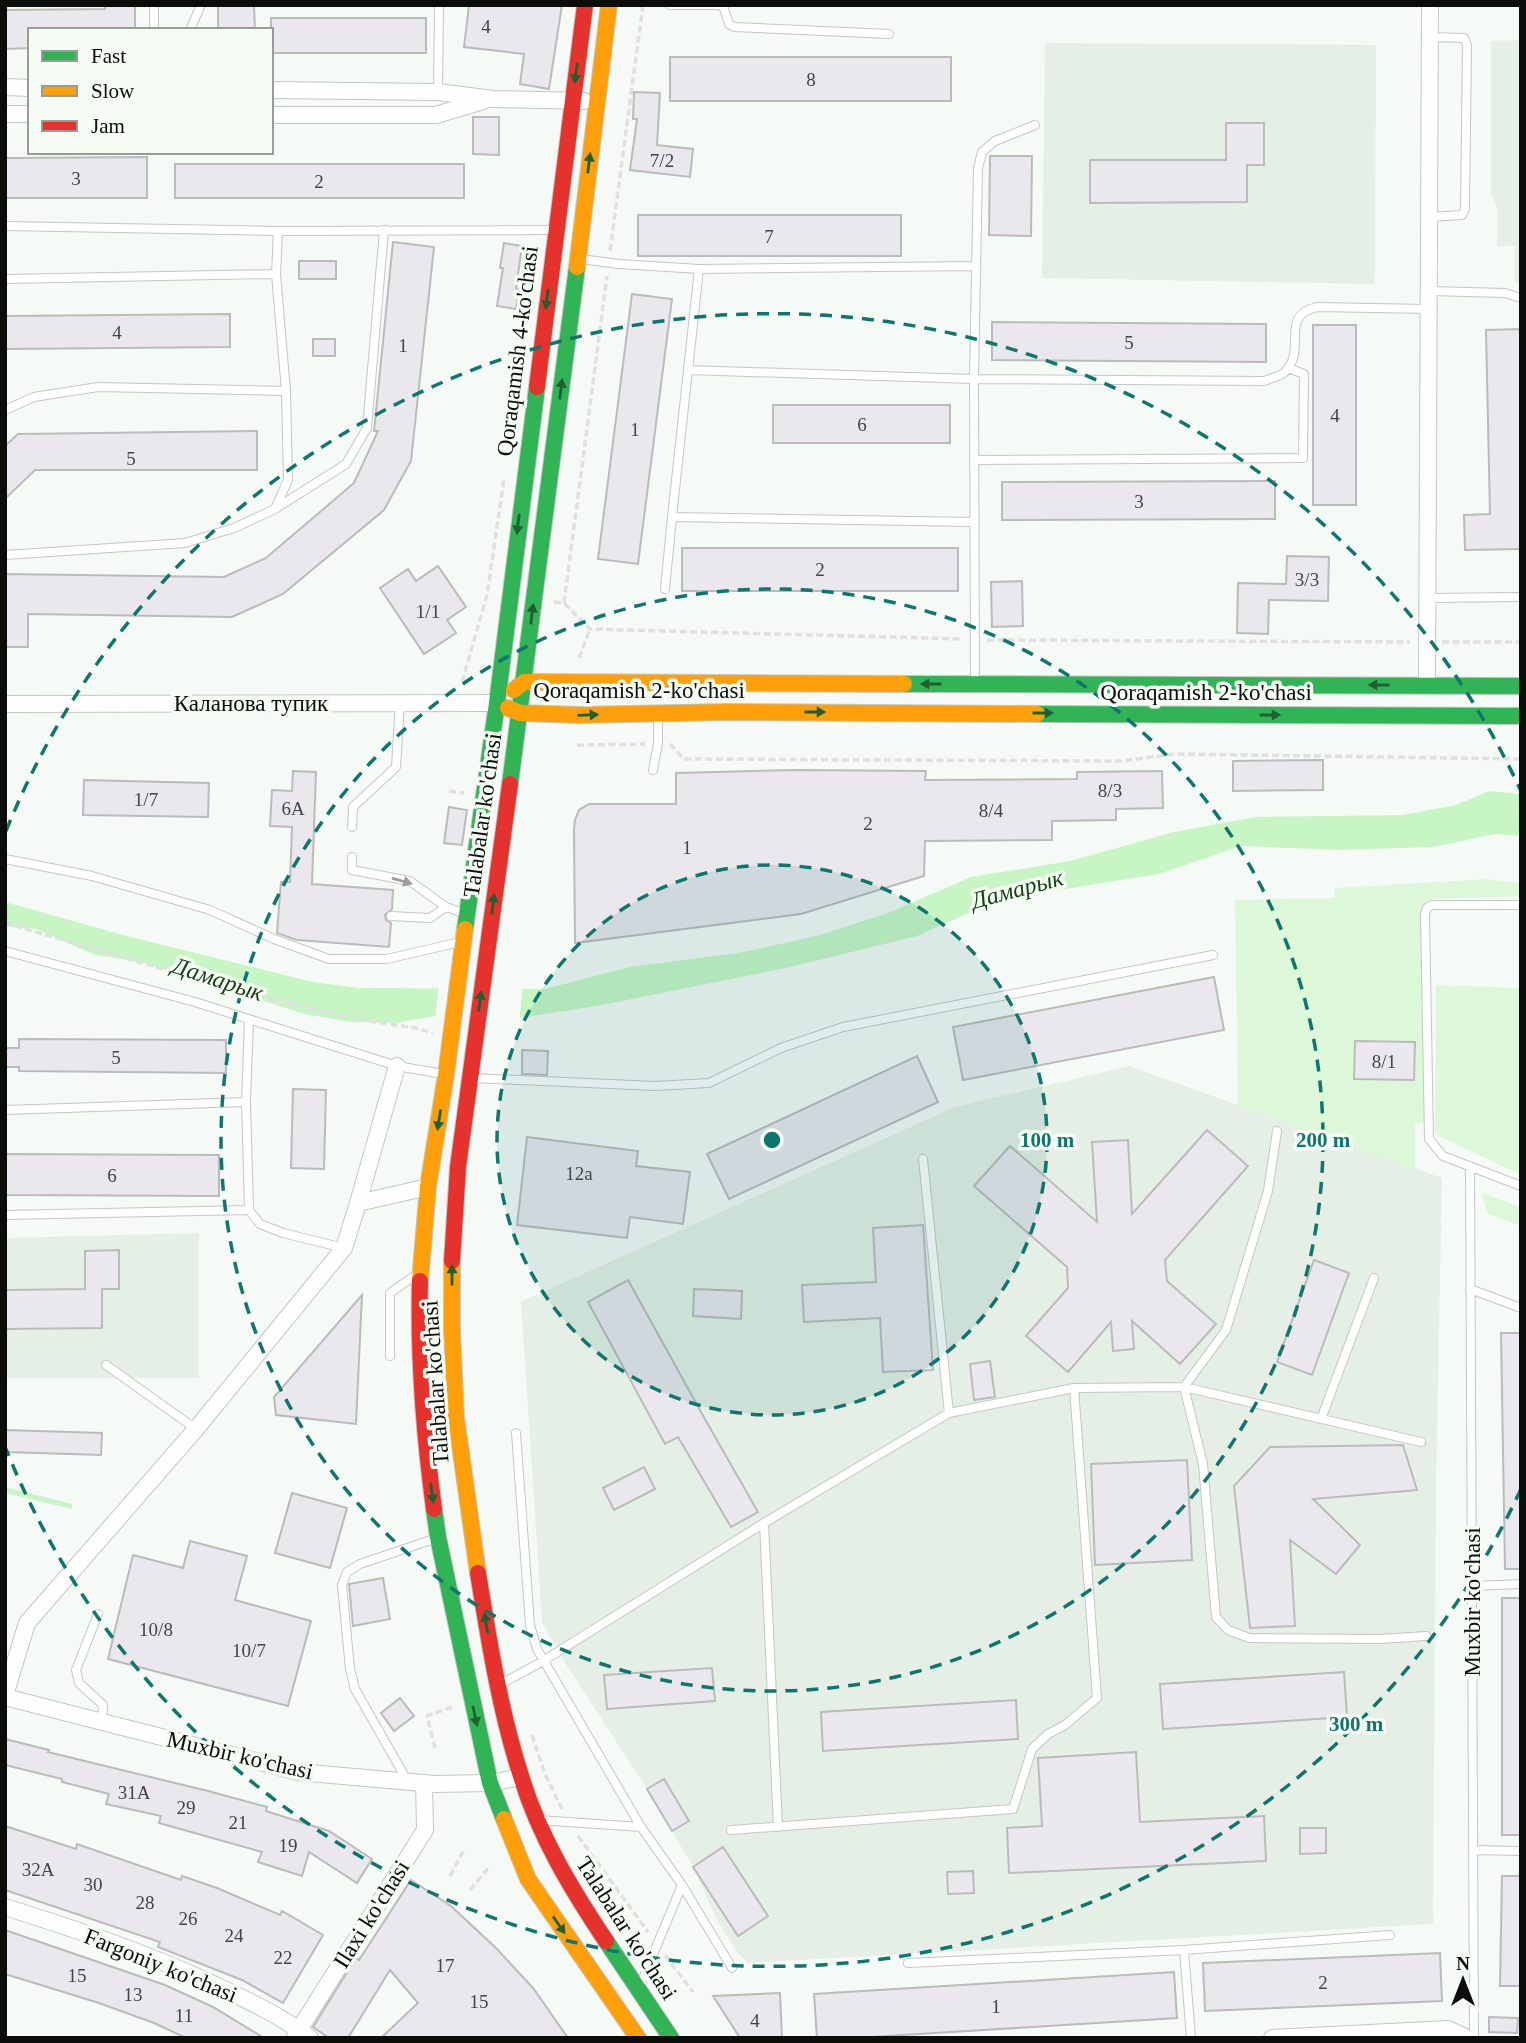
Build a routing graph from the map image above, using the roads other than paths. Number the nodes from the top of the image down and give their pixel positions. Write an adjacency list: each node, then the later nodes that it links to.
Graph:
1 (154, 5): 9 (lane)
2 (201, 5): 10 (lane)
3 (439, 5): 16 (lane)
4 (585, 5): 18 (main road, Qoraqamish 4-ko'chasi, one-way to 18)
5 (609, 5): 19 (main road)
6 (670, 5): 8 (lane)
7 (1430, 5): 12 (street)
8 (724, 6): 11 (lane)
9 (154, 28)
10 (191, 28)
11 (889, 34)
12 (1430, 37): 24 (street); 24 (lane)
13 (5, 87): 14 (street)
14 (28, 88)
15 (273, 90): 16 (street)
16 (438, 92): 17 (street)
17 (493, 99): 18 (street); 22 (street)
18 (573, 100): 19 (street); 28 (main road, Qoraqamish 4-ko'chasi)
19 (597, 102): 29 (main road, one-way to 19)
20 (5, 114): 21 (street)
21 (28, 114)
22 (273, 114)
23 (1035, 125): 30 (lane)
24 (1429, 217): 34 (street)
25 (5, 226): 26 (lane)
26 (278, 230): 27 (lane); 32 (lane)
27 (384, 230): 28 (lane); 43 (lane)
28 (556, 230): 55 (main road, Qoraqamish 4-ko'chasi, one-way to 55)
29 (577, 258): 31 (lane); 50 (main road, one-way to 29)
30 (976, 266): 31 (lane); 39 (lane)
31 (699, 269): 38 (lane)
32 (276, 274): 33 (lane); 40 (lane)
33 (5, 279)
34 (1429, 291): 35 (lane); 36 (street)
35 (1521, 298)
36 (1429, 309): 37 (lane); 49 (street)
37 (1288, 368): 39 (lane); 42 (lane)
38 (688, 370): 39 (lane); 44 (lane)
39 (974, 379): 42 (lane)
40 (286, 391): 41 (lane); 43 (lane)
41 (5, 410)
42 (974, 460): 45 (lane)
43 (275, 509): 46 (lane)
44 (672, 517): 45 (lane); 47 (lane)
45 (974, 522): 51 (lane)
46 (5, 555)
47 (665, 589)
48 (1521, 597): 49 (lane)
49 (1428, 598): 52 (street)
50 (524, 682): 51 (main road, Qoraqamish 2-ko'chasi, one-way to 50); 55 (main road, Qoraqamish 2-ko'chasi); 58 (main road, Talabalar ko'chasi)
51 (975, 684): 52 (main road, Qoraqamish 2-ko'chasi, one-way to 51)
52 (1427, 685): 53 (main road, Qoraqamish 2-ko'chasi)
53 (1520, 686): 59 (main road)
54 (400, 702): 55 (street, Каланова тупик); 56 (street, Каланова тупик); 61 (lane)
55 (497, 703): 58 (main road, Qoraqamish 2-ko'chasi); 66 (main road, Talabalar ko'chasi)
56 (5, 704)
57 (657, 712): 58 (main road, Qoraqamish 2-ko'chasi, one-way to 57); 59 (main road, Qoraqamish 2-ko'chasi, one-way to 59); 60 (lane)
58 (520, 713): 74 (main road, Talabalar ko'chasi, one-way to 58)
59 (1520, 716)
60 (653, 770)
61 (352, 827)
62 (352, 857): 65 (lane, one-way to 65)
63 (5, 859): 68 (lane)
64 (1521, 905): 79 (lane)
65 (446, 907): 66 (lane); 67 (lane)
66 (467, 914): 68 (main road, Talabalar ko'chasi)
67 (391, 916)
68 (463, 942): 73 (main road, Talabalar ko'chasi)
69 (5, 950): 71 (lane)
70 (1213, 955): 74 (lane)
71 (249, 1019): 72 (lane); 75 (lane)
72 (397, 1066): 73 (lane); 82 (street)
73 (446, 1075): 74 (main road); 81 (main road, Talabalar ko'chasi, one-way to 81)
74 (470, 1077): 106 (main road, Talabalar ko'chasi, one-way to 74)
75 (246, 1102): 76 (lane); 83 (lane)
76 (5, 1110)
77 (1277, 1131): 92 (lane)
78 (923, 1158): 94 (lane)
79 (1470, 1167): 80 (lane); 88 (lane, Muxbir ko'chasi)
80 (1521, 1186)
81 (428, 1187): 82 (street); 86 (main road, Talabalar ko'chasi)
82 (358, 1203): 85 (street)
83 (249, 1210): 84 (lane); 85 (lane)
84 (5, 1215)
85 (344, 1248): 96 (street)
86 (421, 1271): 90 (lane); 100 (main road, Talabalar ko'chasi, one-way to 100)
87 (1374, 1278): 95 (lane)
88 (1470, 1289): 89 (lane); 102 (lane, Muxbir ko'chasi)
89 (1521, 1308)
90 (390, 1356)
91 (106, 1365): 96 (lane)
92 (1184, 1387): 93 (lane); 95 (lane); 104 (lane)
93 (1074, 1388): 94 (lane); 114 (lane)
94 (949, 1413): 99 (lane)
95 (1321, 1419): 98 (lane)
96 (196, 1429): 107 (street)
97 (516, 1433): 105 (lane)
98 (1422, 1442)
99 (764, 1523): 105 (lane); 114 (lane)
100 (438, 1537): 110 (lane); 111 (main road, Talabalar ko'chasi, one-way to 111)
101 (1521, 1584): 102 (lane)
102 (1472, 1586): 116 (lane, Muxbir ko'chasi)
103 (98, 1614): 108 (lane)
104 (1426, 1636)
105 (543, 1661): 106 (lane); 113 (lane)
106 (498, 1685): 109 (main road, Talabalar ko'chasi)
107 (5, 1696): 108 (street, Muxbir ko'chasi)
108 (102, 1722): 110 (street, Muxbir ko'chasi)
109 (521, 1777): 111 (street, Muxbir ko'chasi); 112 (main road, Talabalar ko'chasi)
110 (416, 1783): 111 (street, Muxbir ko'chasi); 125 (street, Ilaxi ko'chasi)
111 (490, 1783): 126 (main road, Talabalar ko'chasi, one-way to 126)
112 (538, 1820): 113 (lane); 124 (main road, Talabalar ko'chasi)
113 (641, 1827): 118 (lane)
114 (778, 1827): 115 (lane)
115 (731, 1830)
116 (1473, 1850): 117 (lane); 131 (lane, Muxbir ko'chasi)
117 (1521, 1851)
118 (681, 1885): 123 (lane); 124 (lane)
119 (5, 1907): 125 (street, Fargoniy ko'chasi)
120 (1390, 1935): 121 (lane)
121 (1184, 1950): 122 (lane); 128 (lane)
122 (908, 1963)
123 (732, 1968)
124 (638, 1990): 127 (main road, Talabalar ko'chasi)
125 (301, 2035)
126 (638, 2038)
127 (671, 2038)
128 (1191, 2038)
129 (1272, 2038): 130 (street)
130 (1467, 2038)
131 (1474, 2038)

